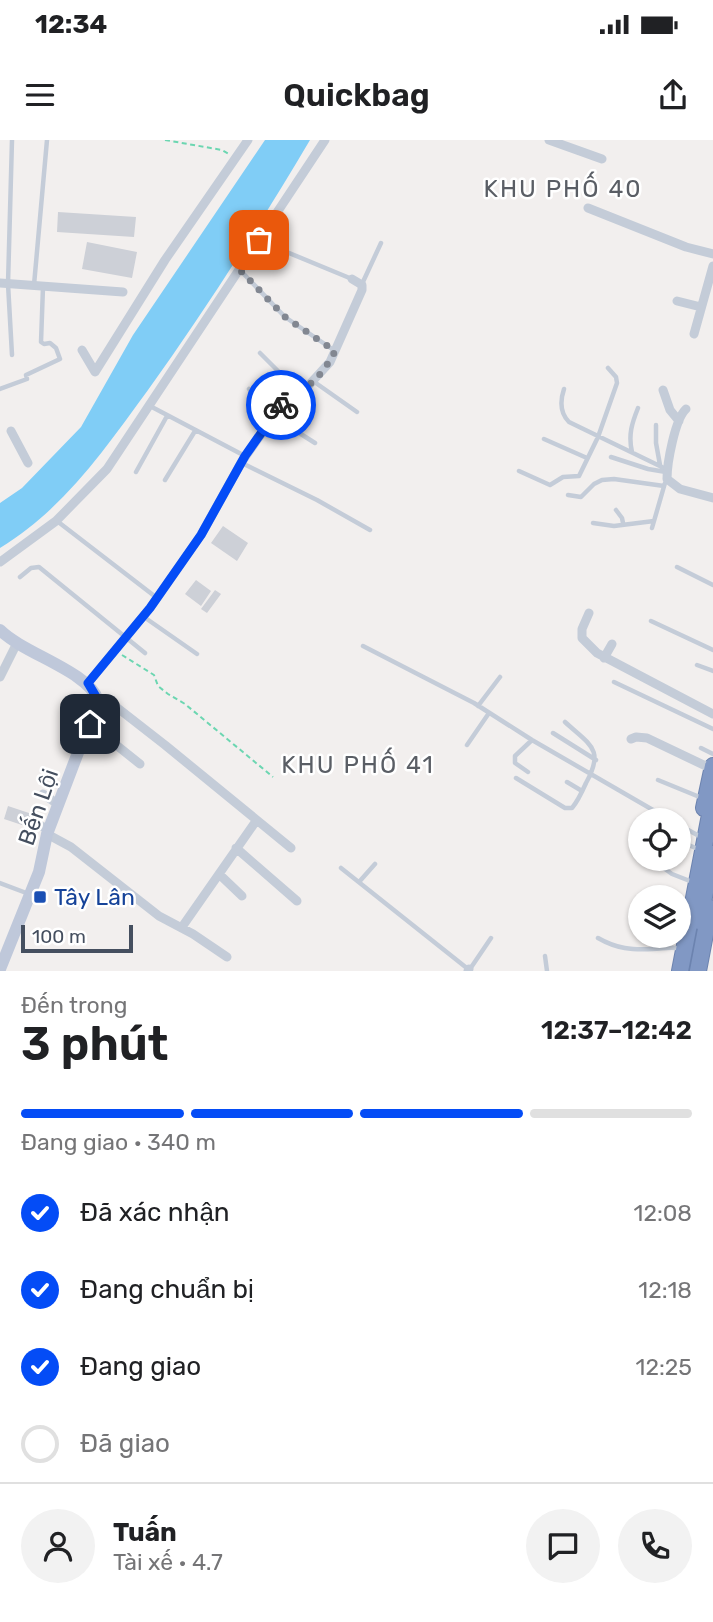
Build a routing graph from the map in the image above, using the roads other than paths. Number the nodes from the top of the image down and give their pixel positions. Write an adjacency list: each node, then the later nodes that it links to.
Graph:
1 (12, 140): 15 (lane)
2 (47, 140): 17 (lane)
3 (248, 140): 22 (street)
4 (325, 140): 9 (street)
5 (549, 140): 6 (street)
6 (576, 145): 7 (street)
7 (602, 159)
8 (588, 208): 11 (street)
9 (259, 240): 13 (street); 14 (lane)
10 (381, 243): 16 (lane)
11 (713, 254)
12 (713, 266): 20 (street)
13 (240, 270): 23 (lane); 33 (street)
14 (352, 279): 16 (street)
15 (4, 284): 17 (street); 25 (lane)
16 (362, 285): 23 (street)
17 (39, 286): 18 (street); 28 (lane)
18 (122, 292)
19 (677, 301): 20 (street)
20 (701, 307): 21 (street)
21 (694, 334)
22 (82, 350)
23 (335, 351): 27 (street)
24 (260, 353): 32 (lane)
25 (12, 355)
26 (608, 368): 43 (lane)
27 (313, 381): 32 (street); 36 (lane)
28 (0, 389)
29 (250, 389): 38 (lane)
30 (564, 389): 43 (lane)
31 (663, 390): 39 (street)
32 (299, 391): 38 (street)
33 (150, 406): 37 (lane); 58 (street)
34 (638, 408): 46 (lane)
35 (687, 409): 39 (street)
36 (357, 412)
37 (167, 416): 42 (lane); 52 (lane)
38 (274, 417): 45 (lane); 49 (street)
39 (679, 421): 53 (street)
40 (656, 425): 53 (lane)
41 (11, 431): 50 (street)
42 (195, 432): 49 (lane); 54 (lane)
43 (598, 437): 46 (lane); 48 (lane)
44 (544, 439): 48 (lane)
45 (315, 443)
46 (632, 452): 53 (lane)
47 (611, 457): 53 (lane)
48 (587, 458): 51 (lane)
49 (243, 459): 63 (lane); 68 (street)
50 (27, 463)
51 (519, 471)
52 (136, 472)
53 (665, 474): 55 (lane); 56 (street); 59 (lane)
54 (165, 480)
55 (568, 495)
56 (713, 498)
57 (616, 510): 61 (lane)
58 (56, 521): 64 (street); 68 (lane)
59 (654, 521): 61 (lane); 62 (lane)
60 (593, 523): 61 (lane)
61 (623, 523)
62 (652, 528)
63 (370, 530)
64 (0, 562)
65 (677, 567): 67 (lane)
66 (20, 577): 73 (lane)
67 (713, 585)
68 (157, 598): 70 (street)
69 (589, 613): 80 (street)
70 (143, 617): 73 (street); 79 (lane)
71 (651, 621): 77 (lane)
72 (0, 630): 74 (street)
73 (126, 638): 78 (lane); 86 (street)
74 (17, 643): 83 (street); 86 (street)
75 (612, 644): 80 (street)
76 (363, 646): 88 (lane)
77 (713, 650)
78 (145, 653)
79 (197, 654)
80 (604, 658): 90 (street)
81 (697, 665): 82 (lane)
82 (713, 671)
83 (0, 677)
84 (500, 677): 88 (lane)
85 (614, 682): 93 (lane)
86 (88, 683): 87 (street)
87 (97, 696): 92 (street, Bến Lội); 113 (street)
88 (478, 706): 89 (lane)
89 (489, 713): 95 (lane); 97 (lane)
90 (713, 714)
91 (565, 722): 100 (lane)
92 (90, 724): 101 (street); 111 (street, Bến Lội)
93 (713, 729)
94 (553, 733): 100 (lane)
95 (532, 740): 103 (lane); 104 (lane)
96 (631, 740): 102 (street)
97 (467, 745)
98 (701, 748): 99 (lane)
99 (713, 754)
100 (596, 760): 104 (lane)
101 (140, 764)
102 (713, 767): 110 (highway)
103 (528, 772)
104 (591, 775): 108 (lane); 112 (lane)
105 (516, 778): 108 (lane)
106 (658, 780): 110 (lane)
107 (567, 782): 108 (lane)
108 (582, 791)
109 (43, 794): 111 (street)
110 (710, 799): 118 (highway)
111 (59, 805): 115 (street, Bến Lội)
112 (649, 808)
113 (256, 821): 116 (street); 117 (street)
114 (30, 822): 115 (street)
115 (48, 831): 126 (street, Bến Lội); 130 (street)
116 (236, 848): 122 (street); 128 (street)
117 (291, 848)
118 (702, 849): 125 (highway)
119 (375, 864): 123 (lane)
120 (341, 868): 123 (lane)
121 (672, 871): 125 (lane)
122 (219, 874): 127 (street); 130 (street)
123 (359, 882): 138 (lane)
124 (0, 883): 126 (lane)
125 (701, 886): 129 (highway); 141 (highway); 142 (highway); 143 (highway)
126 (30, 894): 137 (street, Bến Lội)
127 (242, 896)
128 (296, 901)
129 (691, 909)
130 (182, 928): 136 (street)
131 (491, 938): 138 (lane)
132 (598, 938): 133 (lane)
133 (655, 948)
134 (676, 948): 140 (highway)
135 (545, 956): 139 (lane)
136 (227, 957)
137 (0, 969)
138 (470, 971)
139 (547, 971)
140 (672, 971)
141 (680, 971)
142 (689, 971)
143 (698, 971)

